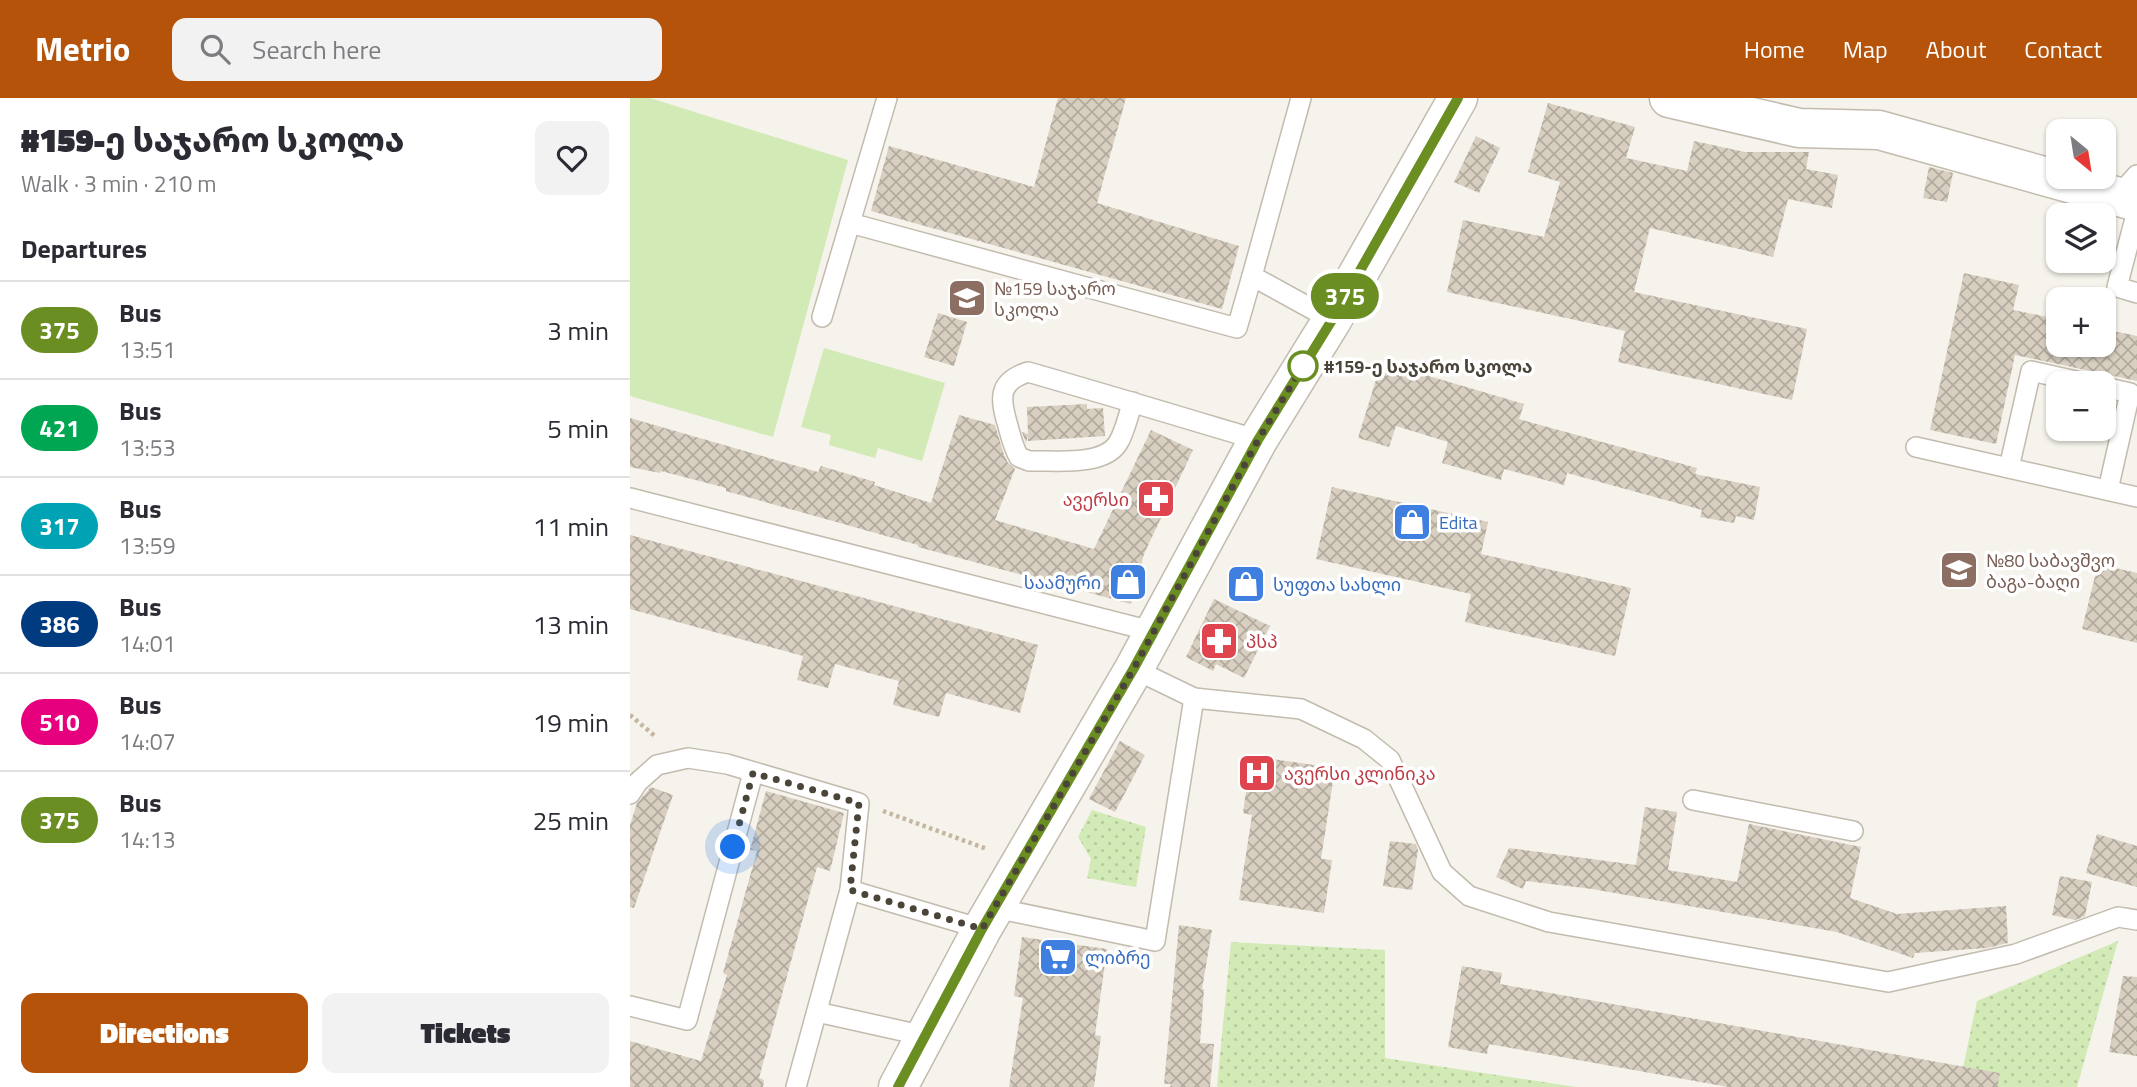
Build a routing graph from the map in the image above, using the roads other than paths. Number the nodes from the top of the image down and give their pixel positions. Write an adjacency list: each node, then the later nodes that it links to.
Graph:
1 (887, 98): 6 (lane)
2 (1301, 98): 7 (lane)
3 (1458, 98): 10 (street)
4 (1669, 98): 5 (street)
5 (2132, 196): 8 (lane)
6 (850, 223): 7 (lane); 9 (lane)
7 (1252, 276): 10 (lane)
8 (2137, 293)
9 (822, 317)
10 (1332, 320): 14 (street)
11 (2046, 374): 16 (lane)
12 (2116, 390): 17 (lane)
13 (1133, 402): 13 (lane); 14 (lane)
14 (1258, 440): 20 (street)
15 (1916, 447): 16 (lane)
16 (2009, 468): 17 (lane)
17 (2108, 490): 18 (lane)
18 (2137, 497)
19 (630, 498): 20 (lane)
20 (1155, 632): 21 (street)
21 (1134, 668): 22 (lane); 28 (street)
22 (1194, 698): 28 (lane); 29 (lane)
23 (753, 773): 24 (lane); 27 (lane); 30 (lane)
24 (630, 794)
25 (1693, 800): 26 (lane)
26 (1853, 831)
27 (850, 890): 28 (lane); 31 (lane)
28 (989, 918): 32 (street)
29 (2137, 920)
30 (630, 1006)
31 (817, 1012): 32 (lane); 33 (lane)
32 (925, 1036): 34 (street)
33 (796, 1087)
34 (898, 1087)

